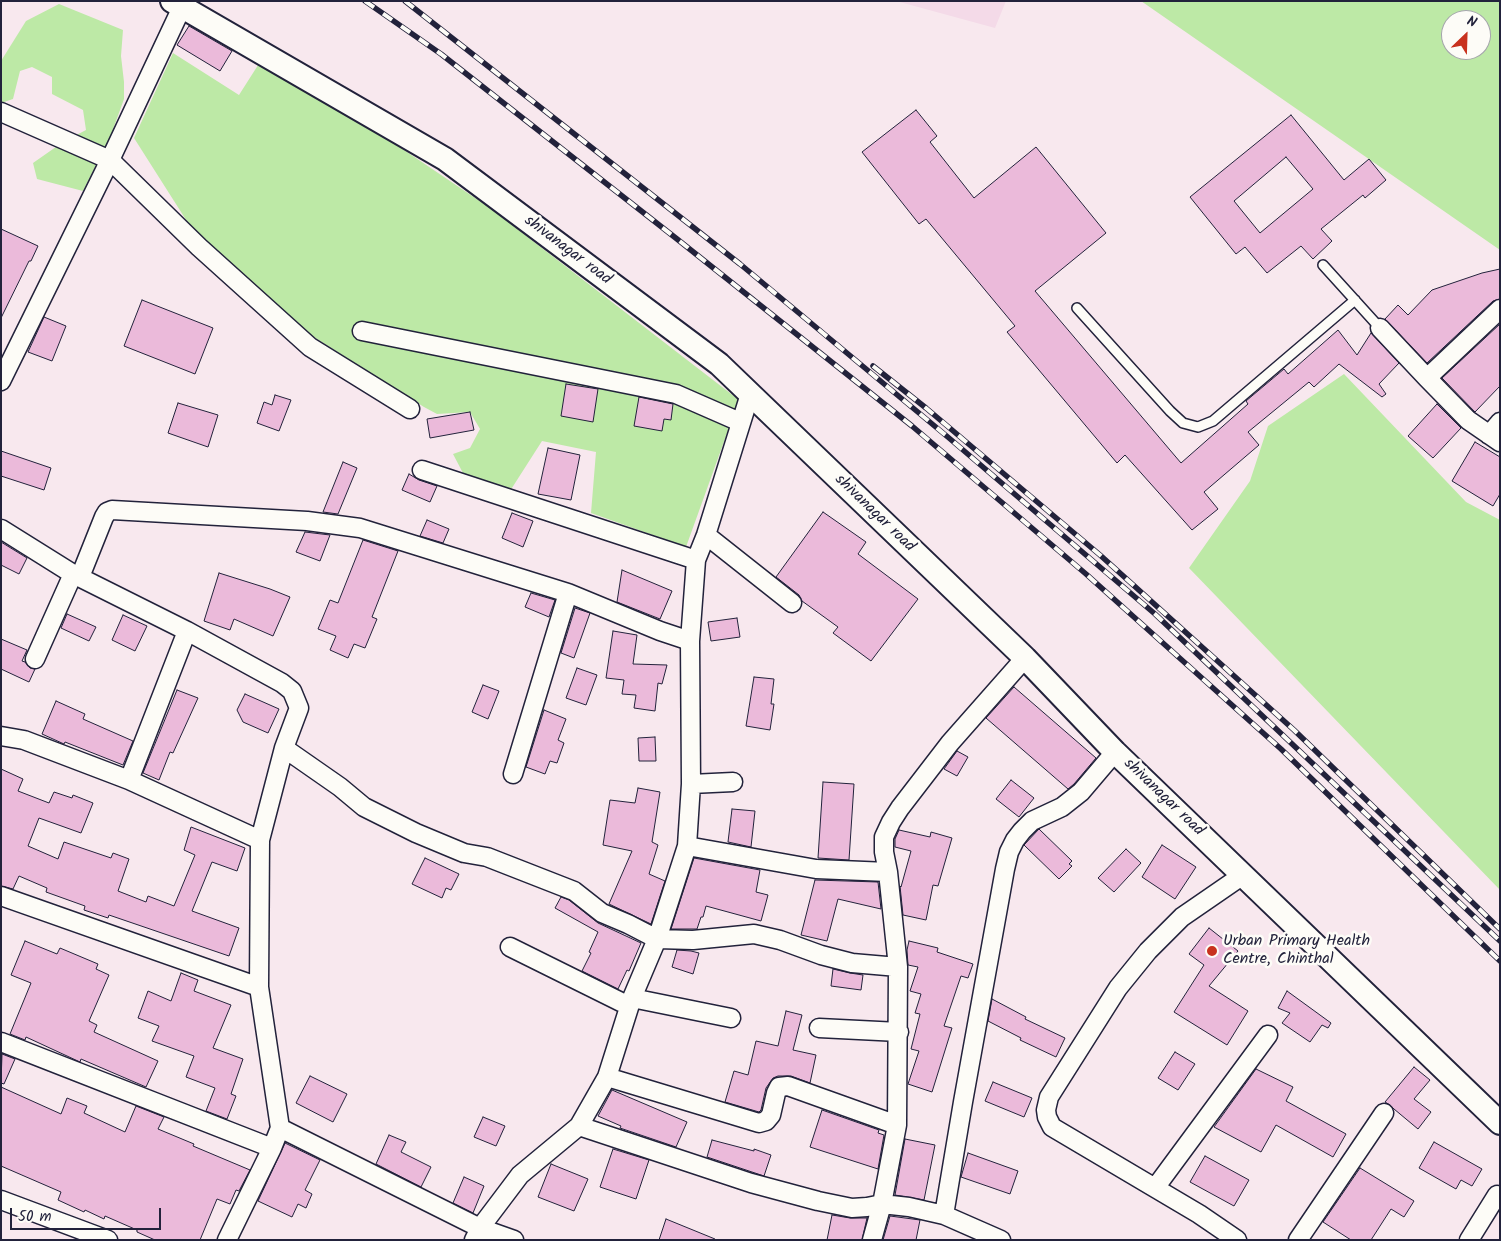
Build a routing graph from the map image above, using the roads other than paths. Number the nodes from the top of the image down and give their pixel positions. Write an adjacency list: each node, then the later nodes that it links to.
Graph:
1 (177, 4): 3 (street); 12 (street, shivanagar road)
2 (1, 112): 3 (street)
3 (110, 160): 11 (street); 13 (street)
4 (1324, 265): 5 (lane)
5 (1355, 300): 6 (lane); 8 (lane)
6 (1077, 308)
7 (1500, 309): 10 (street)
8 (1380, 328): 10 (street)
9 (362, 331): 14 (street)
10 (1427, 378): 15 (street)
11 (1, 381)
12 (750, 394): 14 (street); 25 (street, shivanagar road)
13 (410, 409)
14 (740, 422): 18 (street)
15 (1496, 433)
16 (422, 470): 19 (street)
17 (1, 529): 20 (street)
18 (706, 535): 19 (street); 22 (street)
19 (696, 560): 24 (street)
20 (77, 576): 21 (street); 23 (street); 26 (street)
21 (568, 593): 24 (street); 30 (street)
22 (792, 603)
23 (187, 631): 28 (street); 31 (street)
24 (690, 641): 33 (street)
25 (1025, 658): 29 (street, shivanagar road); 36 (street)
26 (35, 659)
27 (1, 736): 31 (street)
28 (284, 748): 34 (street); 39 (street)
29 (1115, 752): 37 (street, shivanagar road); 60 (street)
30 (513, 774)
31 (129, 780): 34 (street)
32 (733, 782): 33 (street)
33 (691, 784): 35 (street)
34 (260, 840): 42 (street)
35 (687, 846): 36 (street); 39 (street)
36 (888, 872): 41 (street)
37 (1243, 874): 51 (street, shivanagar road); 56 (street)
38 (1, 896): 42 (street)
39 (656, 939): 41 (street); 43 (street)
40 (510, 947): 43 (street)
41 (898, 967): 46 (street)
42 (259, 987): 54 (street)
43 (631, 1002): 44 (street); 49 (street)
44 (731, 1018)
45 (819, 1028): 46 (street)
46 (899, 1032): 52 (street)
47 (1268, 1035): 56 (street)
48 (1, 1042): 55 (street)
49 (606, 1077): 52 (street); 53 (street)
50 (1384, 1113): 68 (street)
51 (1500, 1123)
52 (897, 1125): 59 (street)
53 (579, 1126): 59 (street); 61 (street)
54 (280, 1128): 55 (street); 61 (street)
55 (272, 1148): 63 (street)
56 (1155, 1188): 67 (street)
57 (1497, 1196): 69 (street)
58 (1, 1200): 62 (street)
59 (882, 1204): 60 (street); 65 (street)
60 (944, 1215): 66 (street)
61 (477, 1234): 64 (street)
62 (108, 1240)
63 (227, 1240)
64 (514, 1240)
65 (872, 1240)
66 (1001, 1240)
67 (1237, 1240)
68 (1298, 1240)
69 (1469, 1240)

